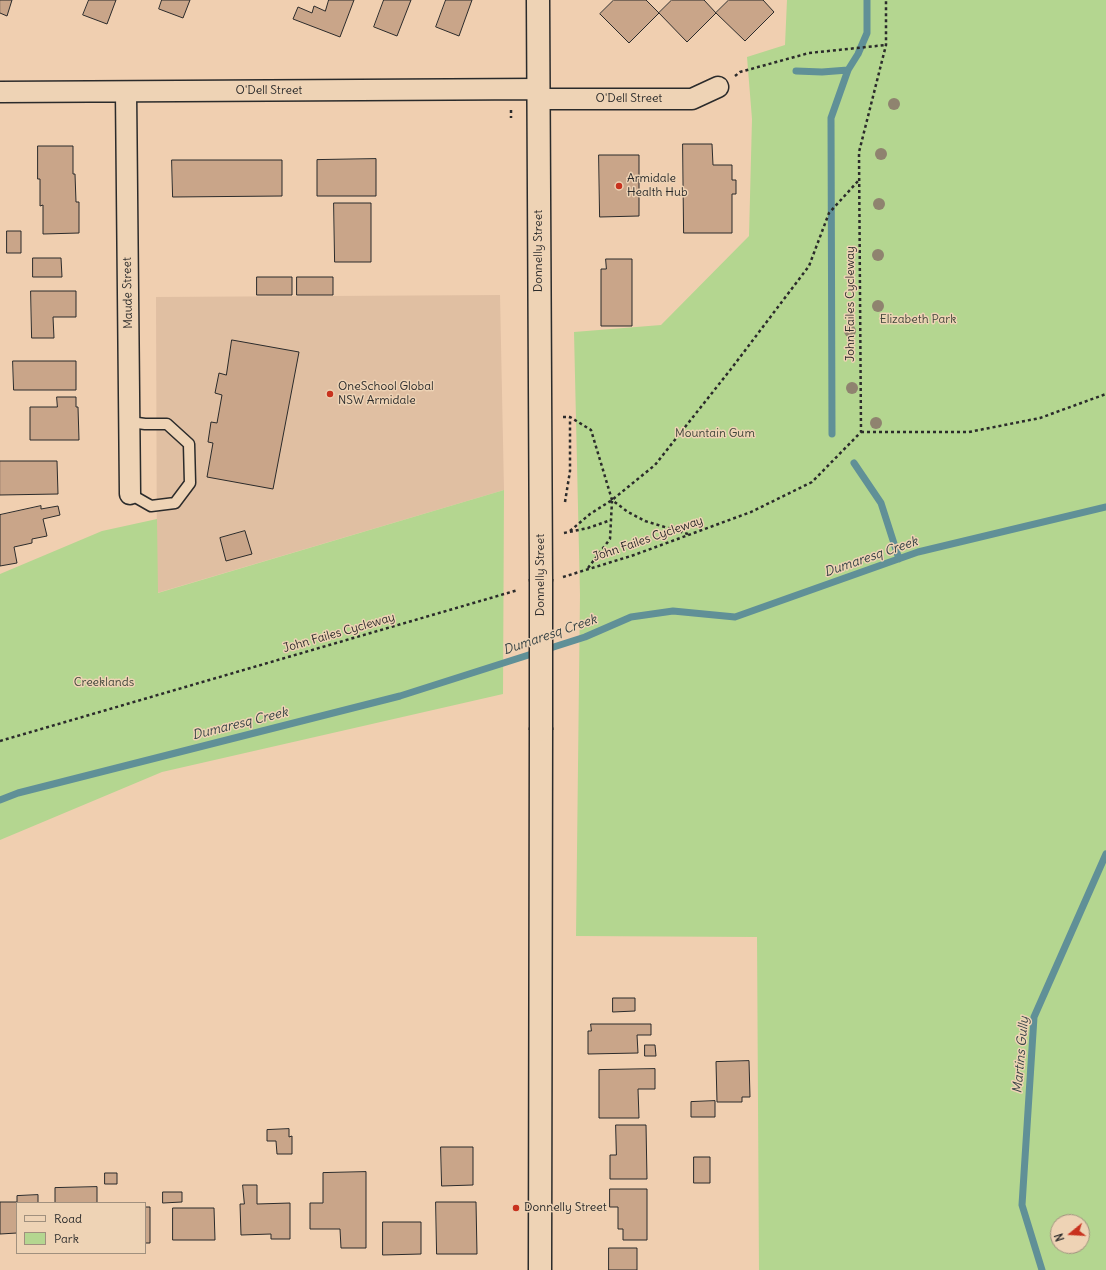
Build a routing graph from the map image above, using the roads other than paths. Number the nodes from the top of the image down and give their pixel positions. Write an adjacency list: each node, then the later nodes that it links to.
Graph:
1 (538, 0): 5 (street, Donnelly Street)
2 (718, 87): 5 (street, O'Dell Street)
3 (0, 92): 4 (street, O'Dell Street)
4 (126, 92): 5 (street, O'Dell Street); 6 (street, Maude Street)
5 (538, 94): 8 (street, Donnelly Street, bridge)
6 (130, 422): 7 (street, Maude Street); 7 (lane)
7 (130, 494)
8 (540, 1270)

